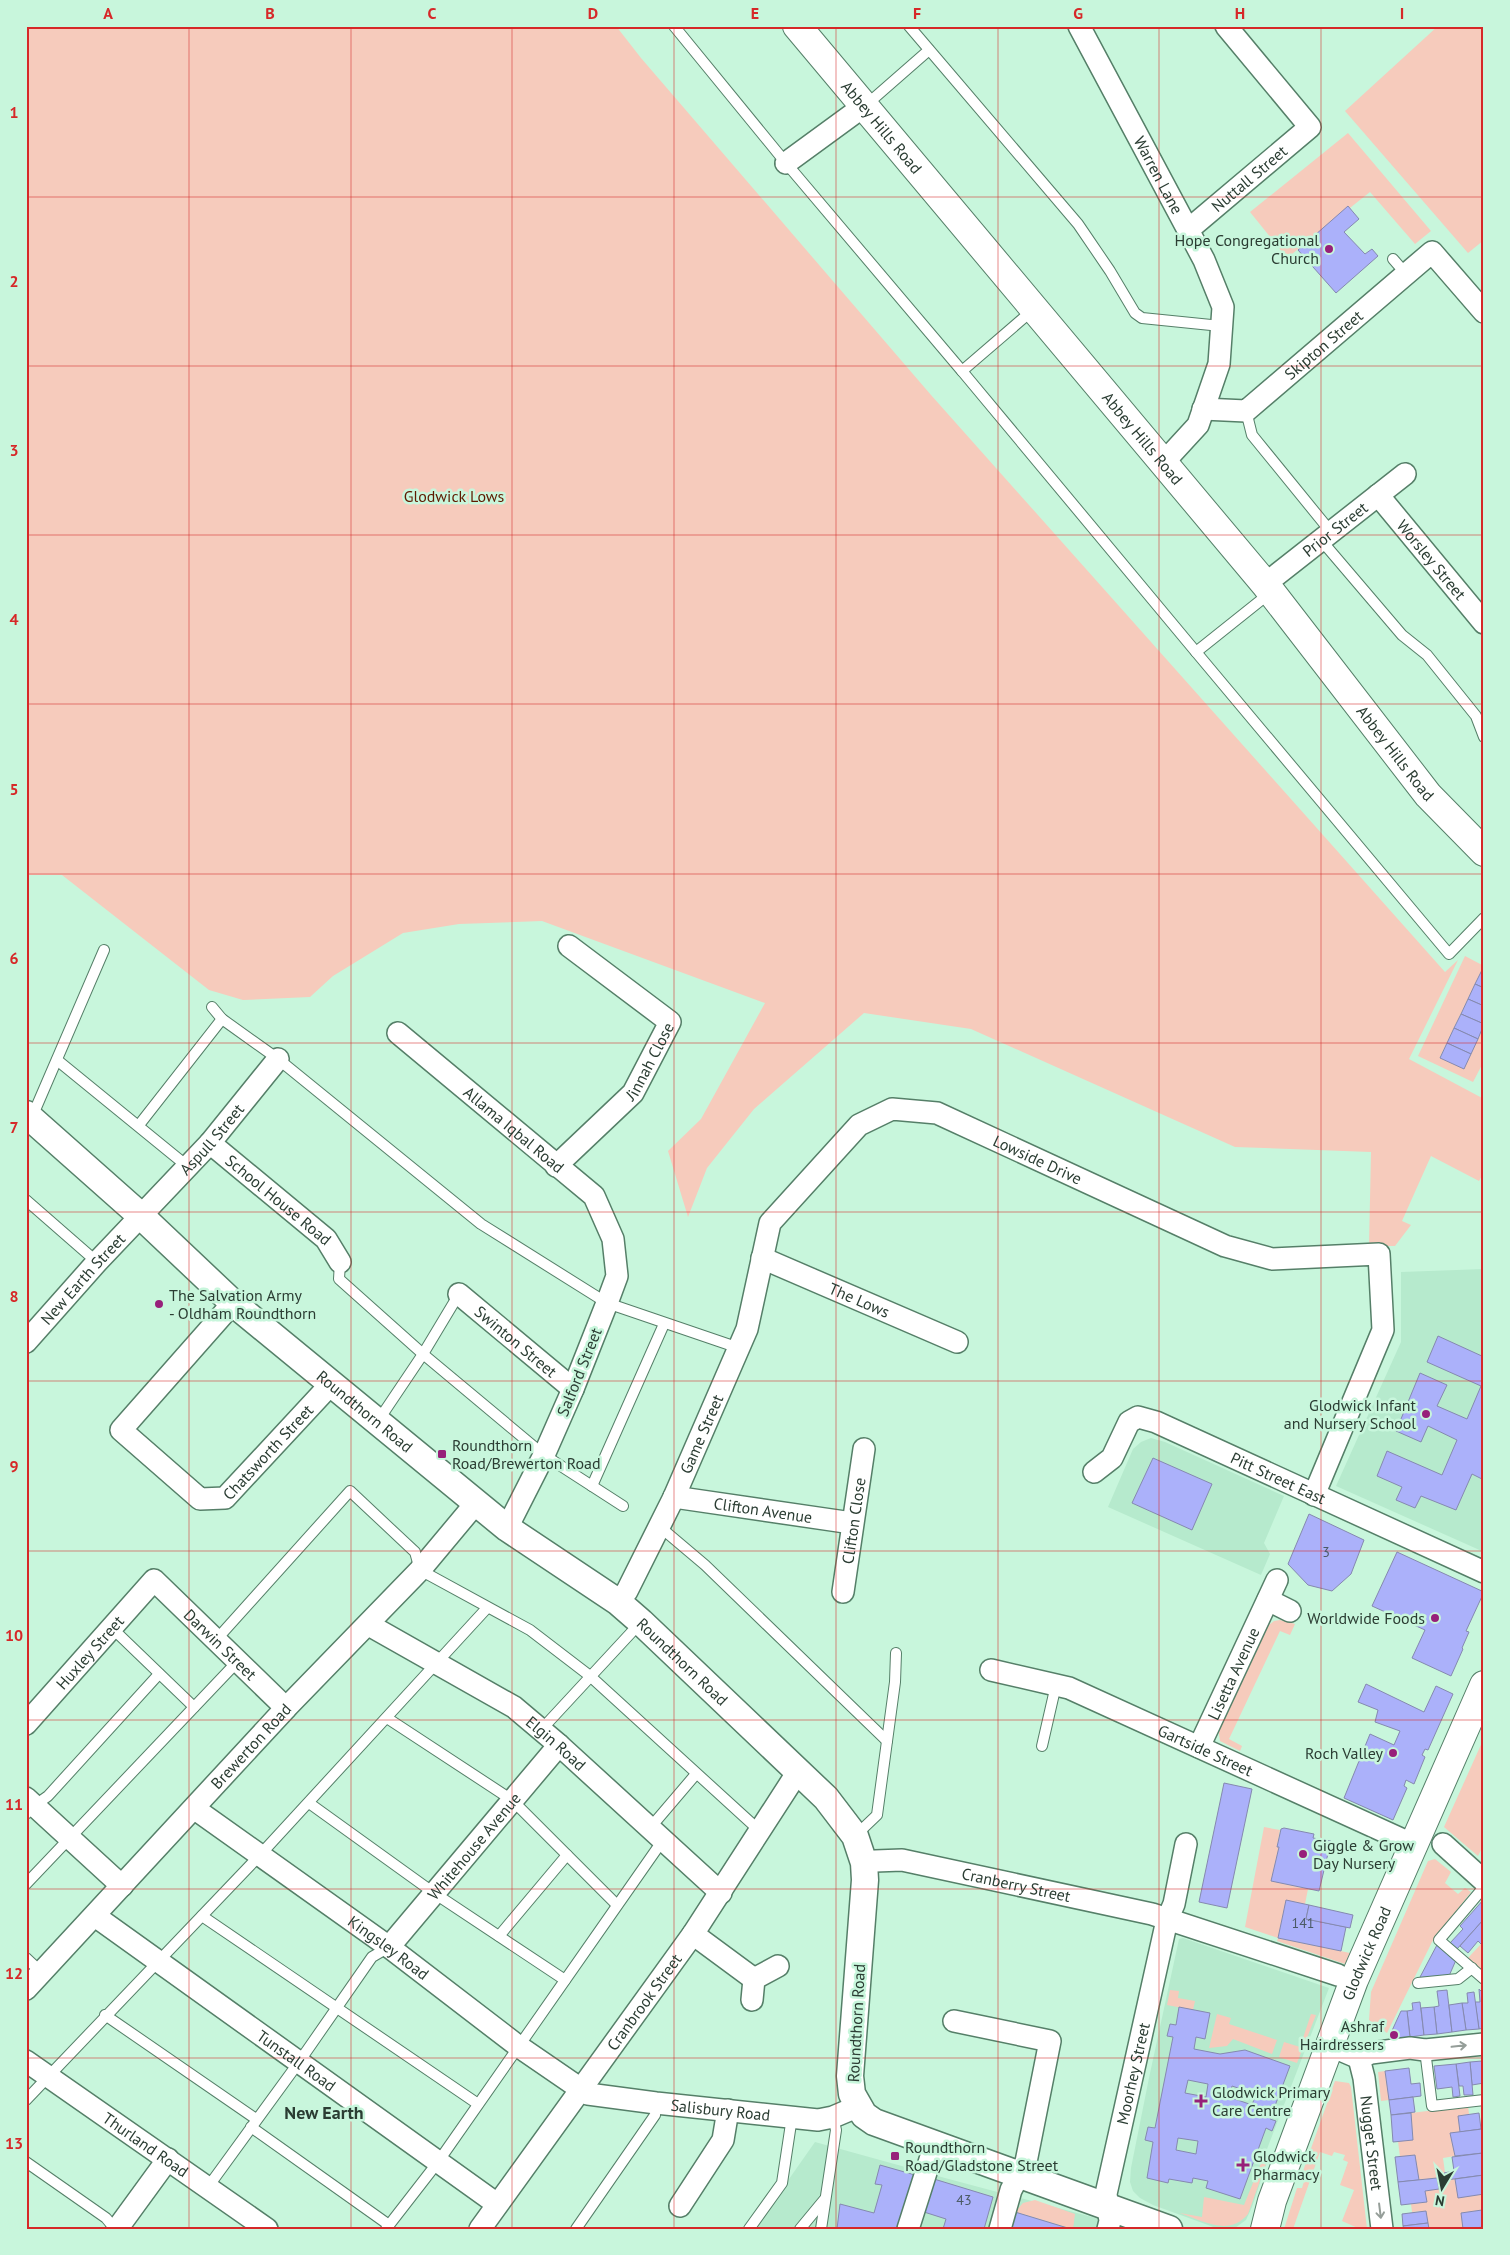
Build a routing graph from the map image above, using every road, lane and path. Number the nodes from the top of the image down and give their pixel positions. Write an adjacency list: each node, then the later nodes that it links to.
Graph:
1 (674, 26): 8 (lane)
2 (797, 26): 7 (main road, Abbey Hills Road)
3 (909, 26): 6 (lane)
4 (1079, 26): 9 (street, Warren Lane)
5 (1226, 26): 9 (street, Nuttall Street)
6 (930, 50): 7 (lane); 12 (lane)
7 (864, 106): 8 (street); 10 (main road, Abbey Hills Road)
8 (786, 163): 13 (lane)
9 (1188, 230): 12 (street, Warren Lane)
10 (1035, 309): 13 (lane); 16 (main road, Abbey Hills Road)
11 (1484, 312): 15 (street, Skipton Street)
12 (1221, 326): 14 (street, Warren Lane)
13 (962, 371): 22 (lane)
14 (1204, 408): 15 (street); 16 (street, Warren Lane)
15 (1246, 410): 19 (lane)
16 (1164, 462): 20 (main road, Abbey Hills Road)
17 (1405, 474): 18 (street, Prior Street)
18 (1378, 495): 19 (street, Prior Street); 21 (street, Worsley Street)
19 (1326, 536): 20 (street, Prior Street); 23 (lane)
20 (1268, 588): 22 (lane); 24 (main road, Abbey Hills Road)
21 (1484, 624)
22 (1196, 652): 25 (lane)
23 (1484, 737)
24 (1484, 852)
25 (1484, 918)
26 (569, 946): 37 (street, Jinnah Close)
27 (104, 950): 32 (lane)
28 (212, 1007): 29 (lane)
29 (222, 1019): 31 (lane); 34 (lane)
30 (398, 1033): 37 (street, Allama Iqbal Road)
31 (278, 1059): 35 (street, Aspull Street); 46 (lane)
32 (56, 1060): 33 (lane); 34 (lane)
33 (29, 1116): 39 (street, Roundthorn Road)
34 (139, 1125): 36 (lane)
35 (210, 1143): 36 (street, Aspull Street); 43 (street, School House Road)
36 (187, 1166): 39 (street, Aspull Street)
37 (556, 1166): 40 (street, Allama Iqbal Road)
38 (26, 1200): 42 (lane)
39 (141, 1216): 42 (street, New Earth Street); 45 (street, Roundthorn Road)
40 (614, 1238): 46 (street, Salford Street)
41 (762, 1258): 49 (street, The Lows); 50 (street, Game Street); 59 (street, Lowside Drive)
42 (97, 1262): 48 (street, New Earth Street)
43 (340, 1262): 51 (lane)
44 (459, 1294): 51 (lane); 53 (street, Swinton Street)
45 (233, 1303): 52 (street, Roundthorn Road); 52 (street, Chatsworth Street)
46 (607, 1303): 47 (lane); 53 (street, Salford Street)
47 (664, 1324): 50 (lane); 58 (lane)
48 (26, 1342)
49 (958, 1342)
50 (739, 1348): 60 (street, Game Street)
51 (423, 1354): 54 (lane); 56 (lane)
52 (332, 1384): 54 (street, Roundthorn Road)
53 (573, 1389): 56 (street, Salford Street)
54 (378, 1421): 61 (street, Roundthorn Road)
55 (864, 1449): 63 (street, Clifton Close)
56 (544, 1455): 58 (lane); 65 (street, Salford Street)
57 (1094, 1472): 59 (street, Pitt Street East)
58 (592, 1486): 62 (lane)
59 (1314, 1495): 67 (street, Pitt Street East)
60 (674, 1497): 63 (street, Clifton Avenue); 64 (street, Game Street)
61 (476, 1503): 65 (street, Roundthorn Road); 66 (street, Brewerton Road)
62 (623, 1506)
63 (852, 1523): 70 (street, Clifton Close)
64 (660, 1526): 72 (street, Game Street); 92 (lane)
65 (507, 1528): 72 (street, Roundthorn Road)
66 (420, 1570): 73 (lane); 76 (street, Brewerton Road); 78 (lane)
67 (1484, 1572)
68 (154, 1580): 77 (street, Huxley Street); 78 (street, Darwin Street)
69 (1277, 1580): 71 (street, Lisetta Avenue)
70 (844, 1592)
71 (1268, 1600): 74 (street); 95 (street, Lisetta Avenue)
72 (618, 1602): 75 (street, Roundthorn Road)
73 (487, 1608): 81 (lane); 84 (lane)
74 (1290, 1611)
75 (642, 1622): 84 (lane); 96 (street, Roundthorn Road)
76 (369, 1625): 81 (street, Elgin Road); 88 (street, Brewerton Road)
77 (112, 1628): 83 (lane); 90 (street, Huxley Street)
78 (216, 1640): 80 (street, Darwin Street)
79 (896, 1653): 92 (lane)
80 (238, 1661): 87 (lane); 88 (street, Darwin Street)
81 (437, 1664): 89 (lane); 91 (street, Elgin Road)
82 (991, 1670): 85 (street, Gartside Street)
83 (158, 1674): 87 (lane); 100 (lane)
84 (590, 1676): 91 (lane); 97 (lane)
85 (1056, 1685): 94 (lane); 95 (street, Gartside Street)
86 (1484, 1685): 108 (main road, Glodwick Road)
87 (194, 1707): 105 (lane)
88 (286, 1708): 101 (street, Brewerton Road)
89 (387, 1718): 98 (lane); 99 (lane)
90 (26, 1724)
91 (541, 1730): 93 (street, Elgin Road)
92 (887, 1740): 104 (lane)
93 (558, 1744): 98 (street, Whitehouse Avenue); 103 (street, Elgin Road)
94 (1042, 1746)
95 (1199, 1747): 108 (street, Gartside Street)
96 (799, 1770): 102 (street, Cranbrook Street); 104 (street, Roundthorn Road)
97 (696, 1774): 102 (lane); 103 (lane)
98 (512, 1800): 110 (lane); 116 (street, Whitehouse Avenue)
99 (309, 1803): 109 (lane); 116 (lane)
100 (29, 1806): 105 (street)
101 (195, 1809): 109 (street, Kingsley Road); 114 (street, Brewerton Road)
102 (760, 1832): 115 (street, Cranbrook Street)
103 (656, 1834): 115 (street, Elgin Road); 117 (lane)
104 (855, 1836): 111 (street, Roundthorn Road)
105 (70, 1838): 113 (lane); 114 (street)
106 (1186, 1844): 120 (street)
107 (1442, 1844): 112 (street)
108 (1414, 1845): 141 (main road, Glodwick Road)
109 (260, 1855): 119 (lane); 123 (street, Kingsley Road)
110 (567, 1855): 117 (lane); 122 (lane)
111 (864, 1863): 120 (street, Cranberry Street); 152 (street, Roundthorn Road)
112 (1482, 1878): 127 (lane)
113 (26, 1884)
114 (122, 1886): 118 (street, Brewerton Road)
115 (721, 1892): 121 (street, Cranbrook Street)
116 (434, 1893): 122 (lane); 123 (street, Whitehouse Avenue)
117 (617, 1905): 132 (lane)
118 (95, 1916): 125 (street, Tunstall Road); 128 (street, Brewerton Road)
119 (202, 1916): 125 (lane); 136 (lane)
120 (1167, 1920): 129 (street, Cranberry Street); 166 (street, Moorhey Street)
121 (693, 1934): 130 (street); 147 (street, Cranbrook Street)
122 (499, 1936): 132 (lane)
123 (389, 1947): 136 (lane); 140 (street, Kingsley Road)
124 (26, 1958): 128 (lane)
125 (159, 1962): 137 (lane); 145 (street, Tunstall Road)
126 (778, 1966): 130 (street)
127 (1472, 1968): 131 (lane); 133 (lane)
128 (42, 1972): 134 (street, Brewerton Road)
129 (1338, 1975)
130 (754, 1979): 135 (street)
131 (1484, 1979)
132 (564, 1980): 140 (lane)
133 (1418, 1983)
134 (26, 1989)
135 (752, 2000)
136 (336, 2008): 145 (lane); 151 (lane)
137 (105, 2015): 146 (lane); 156 (lane)
138 (954, 2021): 161 (street)
139 (1484, 2044): 142 (street, one-way to 139)
140 (518, 2046): 147 (street, Kingsley Road); 151 (lane)
141 (1331, 2046): 143 (street); 178 (main road, Glodwick Road)
142 (1425, 2050): 143 (street); 149 (lane)
143 (1359, 2058): 179 (street, Nugget Street, one-way to 179)
144 (26, 2061): 146 (street, Thurland Road)
145 (299, 2062): 156 (lane); 160 (street, Tunstall Road)
146 (47, 2077): 148 (lane); 158 (street, Thurland Road)
147 (580, 2088): 150 (street, Salisbury Road); 164 (street, Cranbrook Street)
148 (26, 2100)
149 (1484, 2100)
150 (656, 2103): 153 (street, Salisbury Road); 171 (lane)
151 (478, 2104): 160 (lane)
152 (859, 2106): 155 (street, Salisbury Road); 157 (street, Roundthorn Road)
153 (728, 2110): 154 (street, Salisbury Road); 165 (street)
154 (792, 2117): 155 (street, Salisbury Road); 172 (lane)
155 (833, 2117): 163 (lane)
156 (253, 2123): 162 (lane); 167 (lane)
157 (935, 2144): 161 (street, Roundthorn Road); 175 (street)
158 (168, 2159): 162 (street, Thurland Road); 168 (street)
159 (26, 2162): 168 (lane)
160 (438, 2162): 164 (street, Tunstall Road); 167 (lane)
161 (1020, 2176): 166 (street, Roundthorn Road); 176 (street)
162 (208, 2187): 169 (street, Thurland Road)
163 (825, 2199): 173 (lane); 174 (lane)
164 (497, 2204): 170 (street, Cranbrook Street)
165 (680, 2206)
166 (1108, 2218): 177 (street, Roundthorn Road)
167 (388, 2227)
168 (116, 2229)
169 (266, 2229)
170 (480, 2229)
171 (576, 2229)
172 (749, 2229)
173 (800, 2229)
174 (820, 2229)
175 (908, 2229)
176 (1000, 2229)
177 (1168, 2229)
178 (1265, 2229)
179 (1382, 2229)

